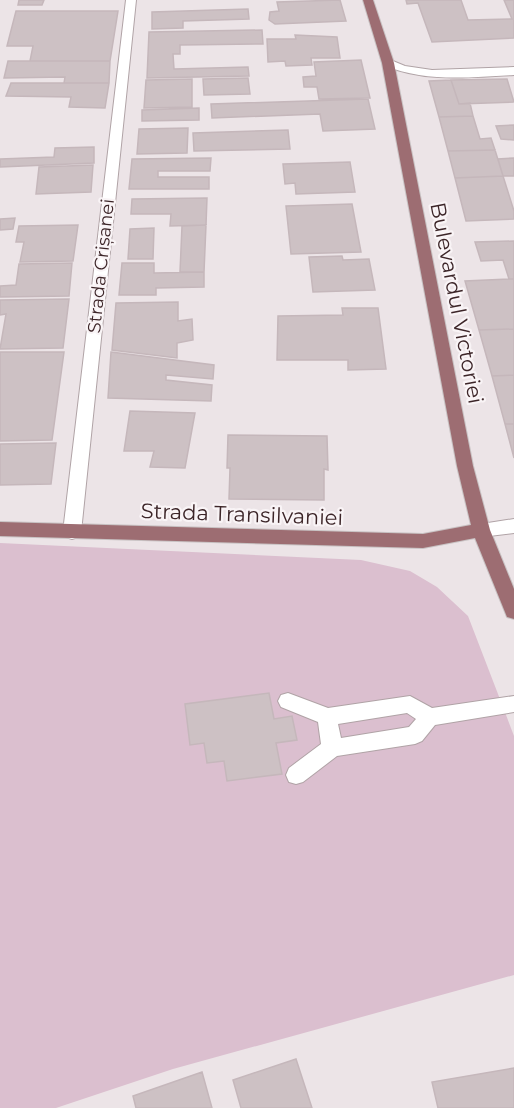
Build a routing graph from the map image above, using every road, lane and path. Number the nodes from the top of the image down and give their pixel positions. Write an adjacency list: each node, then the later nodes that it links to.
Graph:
1 (131, 0): 8 (street, Strada Crișanei)
2 (368, 0): 3 (main road, Bulevardul Victoriei)
3 (388, 63): 4 (street); 7 (main road, Bulevardul Victoriei)
4 (514, 71)
5 (514, 526): 7 (street)
6 (0, 529): 8 (main road, Strada Transilvaniei)
7 (481, 530): 8 (main road, Strada Transilvaniei); 9 (main road, Bulevardul Victoriei)
8 (72, 532)
9 (514, 612)
10 (288, 701): 12 (street)
11 (514, 704): 13 (street)
12 (327, 717): 13 (street); 14 (street)
13 (429, 717): 14 (street)
14 (332, 748): 15 (street)
15 (296, 775)

